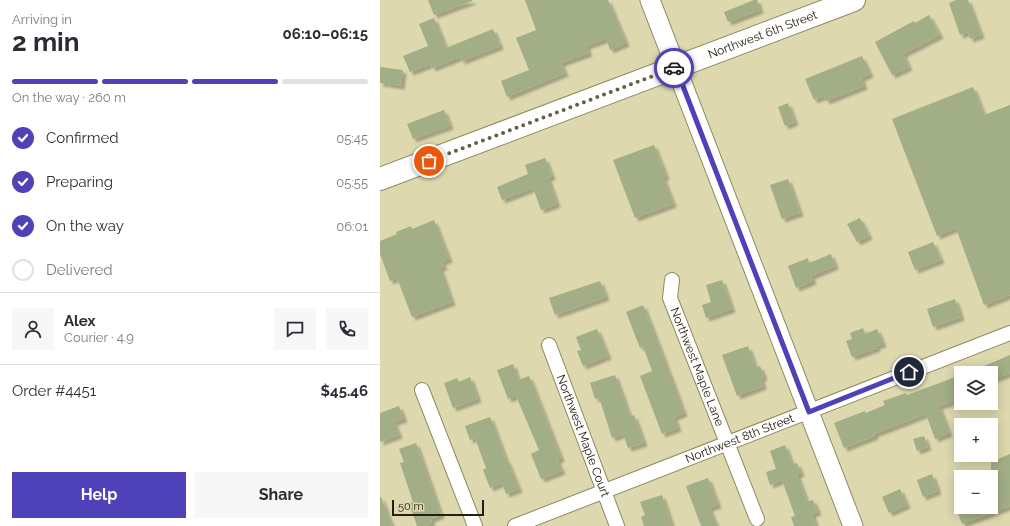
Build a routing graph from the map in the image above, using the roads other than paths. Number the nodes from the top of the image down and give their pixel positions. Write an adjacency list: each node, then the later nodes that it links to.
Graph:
1 (650, 0): 3 (main road)
2 (854, 0): 3 (main road, Northwest 6th Street)
3 (676, 68): 4 (main road, Northwest 6th Street); 9 (main road)
4 (380, 179)
5 (672, 280): 10 (street, Northwest Maple Lane)
6 (1010, 333): 9 (street, Northwest 8th Street)
7 (548, 345): 11 (street, Northwest Maple Court)
8 (422, 390): 13 (street)
9 (809, 412): 10 (street, Northwest 8th Street); 16 (main road)
10 (728, 443): 11 (street, Northwest 8th Street); 12 (street, Northwest Maple Lane)
11 (604, 491): 14 (street, Northwest 8th Street); 15 (street, Northwest Maple Court)
12 (757, 519)
13 (475, 526)
14 (515, 526)
15 (617, 526)
16 (853, 526)

